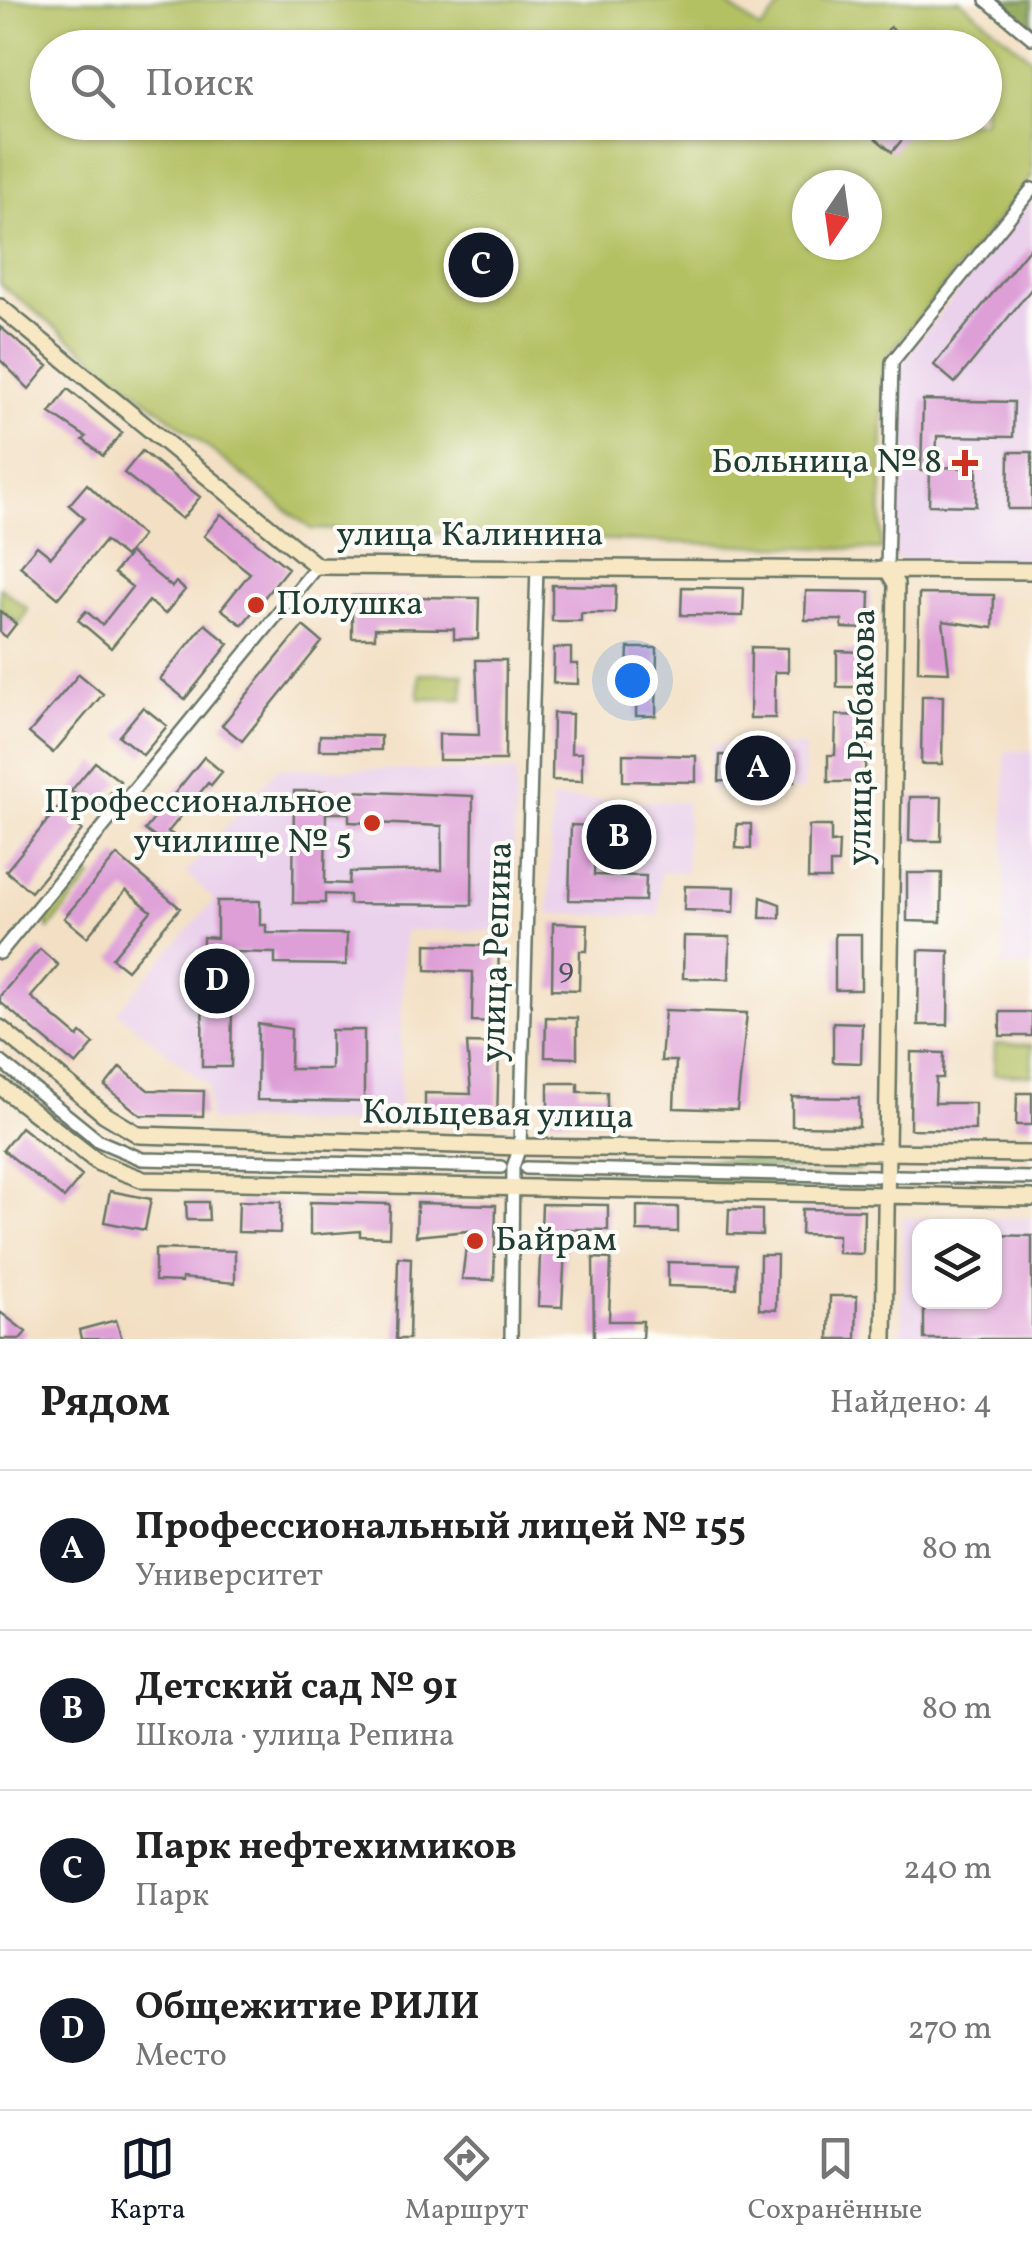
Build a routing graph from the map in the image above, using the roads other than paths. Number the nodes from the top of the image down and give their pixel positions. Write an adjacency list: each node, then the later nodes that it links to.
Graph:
1 (986, 0): 2 (street)
2 (1032, 38)
3 (1032, 189): 7 (street, улица Рыбакова)
4 (0, 306): 5 (main road, улица Калинина)
5 (318, 566): 6 (main road, улица Калинина); 9 (street)
6 (537, 566): 7 (main road, улица Калинина); 13 (street, улица Репина)
7 (888, 569): 8 (main road, улица Калинина); 14 (main road, улица Рыбакова)
8 (1032, 572)
9 (0, 953)
10 (0, 1028): 13 (main road, Кольцевая улица)
11 (0, 1061): 16 (street)
12 (0, 1086): 21 (main road, Кольцевая улица)
13 (520, 1147): 14 (main road, Кольцевая улица); 21 (street, улица Репина)
14 (885, 1152): 15 (main road, Кольцевая улица); 22 (main road, улица Рыбакова)
15 (1032, 1154)
16 (501, 1167)
17 (526, 1168): 18 (street)
18 (876, 1176)
19 (897, 1176): 20 (street)
20 (1032, 1178)
21 (512, 1187): 22 (main road, Кольцевая улица); 24 (street, улица Репина)
22 (886, 1196): 23 (main road, Кольцевая улица); 25 (main road, улица Рыбакова)
23 (1032, 1198)
24 (511, 1339)
25 (884, 1339)

